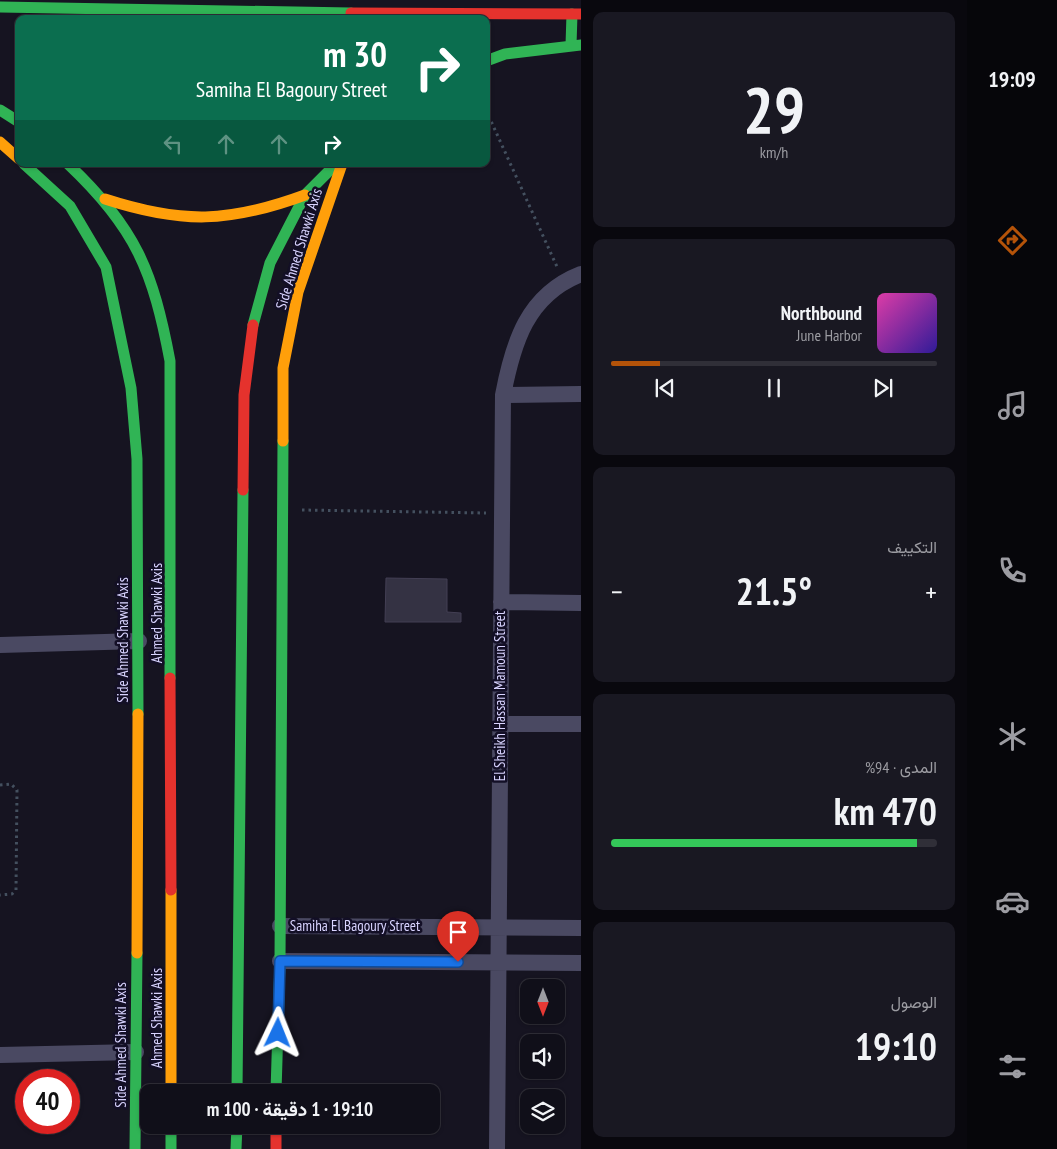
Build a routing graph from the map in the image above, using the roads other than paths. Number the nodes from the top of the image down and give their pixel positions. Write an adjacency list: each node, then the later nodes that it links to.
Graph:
1 (0, 7): 2 (main road)
2 (576, 14): 3 (main road)
3 (576, 45): 4 (main road)
4 (490, 59)
5 (0, 110): 6 (main road)
6 (15, 119)
7 (0, 142): 8 (main road)
8 (15, 155)
9 (27, 167): 20 (main road, Side Ahmed Shawki Axis)
10 (71, 167): 14 (main road, Ahmed Shawki Axis)
11 (333, 167): 13 (main road)
12 (341, 167): 24 (main road, Side Ahmed Shawki Axis)
13 (305, 195): 14 (main road); 33 (main road)
14 (105, 199): 32 (main road, Ahmed Shawki Axis)
15 (581, 274): 17 (street, El Sheikh Hassan Mamoun Street)
16 (581, 394): 17 (street)
17 (503, 395): 18 (street, El Sheikh Hassan Mamoun Street)
18 (501, 602): 19 (street); 22 (street, El Sheikh Hassan Mamoun Street)
19 (581, 603)
20 (139, 640): 21 (street); 30 (main road, Side Ahmed Shawki Axis)
21 (0, 645)
22 (501, 724): 23 (street); 25 (street, El Sheikh Hassan Mamoun Street)
23 (581, 724)
24 (280, 926): 25 (street, Samiha El Bagoury Street); 27 (main road, Side Ahmed Shawki Axis)
25 (498, 927): 26 (street, Samiha El Bagoury Street); 28 (street, El Sheikh Hassan Mamoun Street)
26 (581, 928)
27 (280, 961): 28 (street); 34 (main road, Side Ahmed Shawki Axis)
28 (498, 962): 29 (street); 42 (street, El Sheikh Hassan Mamoun Street)
29 (581, 963)
30 (136, 1052): 31 (street); 38 (main road, Side Ahmed Shawki Axis)
31 (0, 1055)
32 (172, 1084)
33 (237, 1084)
34 (276, 1084)
35 (172, 1134): 39 (main road)
36 (236, 1134): 40 (main road)
37 (276, 1134): 41 (main road)
38 (136, 1149)
39 (172, 1149)
40 (236, 1149)
41 (276, 1149)
42 (497, 1149)

